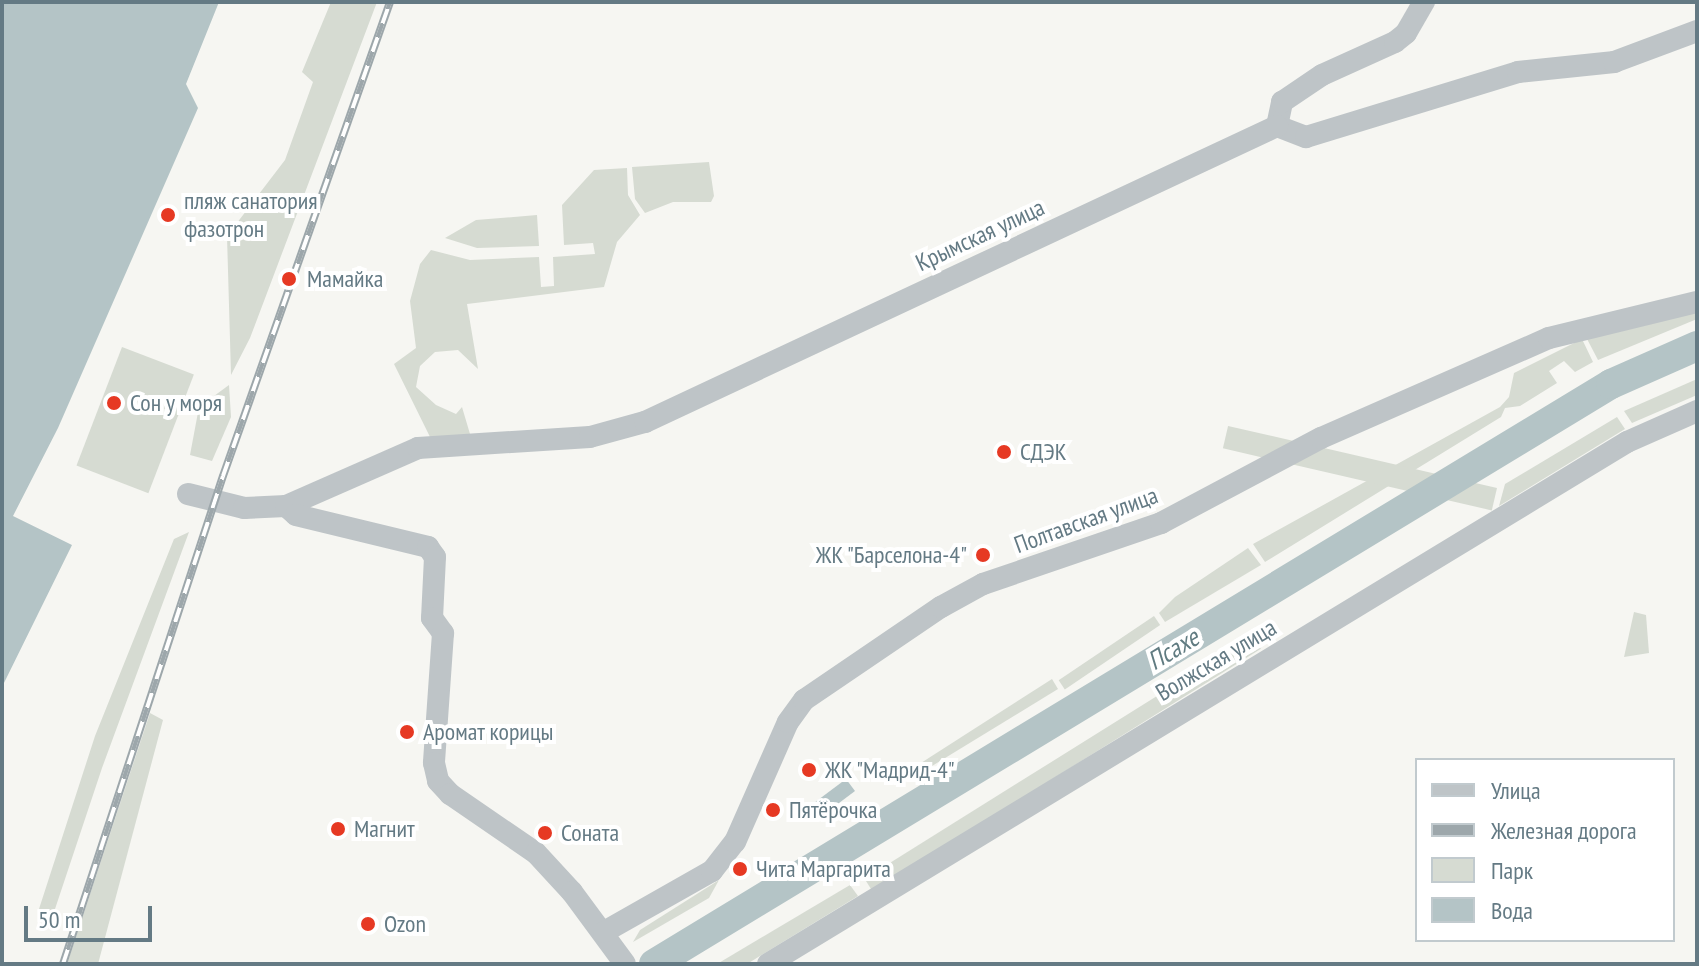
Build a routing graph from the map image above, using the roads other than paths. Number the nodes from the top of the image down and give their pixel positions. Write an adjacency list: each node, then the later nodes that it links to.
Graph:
1 (1424, 2): 3 (street)
2 (1697, 31): 3 (street)
3 (1277, 126): 7 (street, Крымская улица)
4 (1697, 302): 8 (street, Полтавская улица)
5 (1697, 411): 9 (street, Волжская улица)
6 (188, 494): 7 (street, Крымская улица)
7 (286, 506): 8 (street, Крымская улица)
8 (614, 949)
9 (768, 964)

